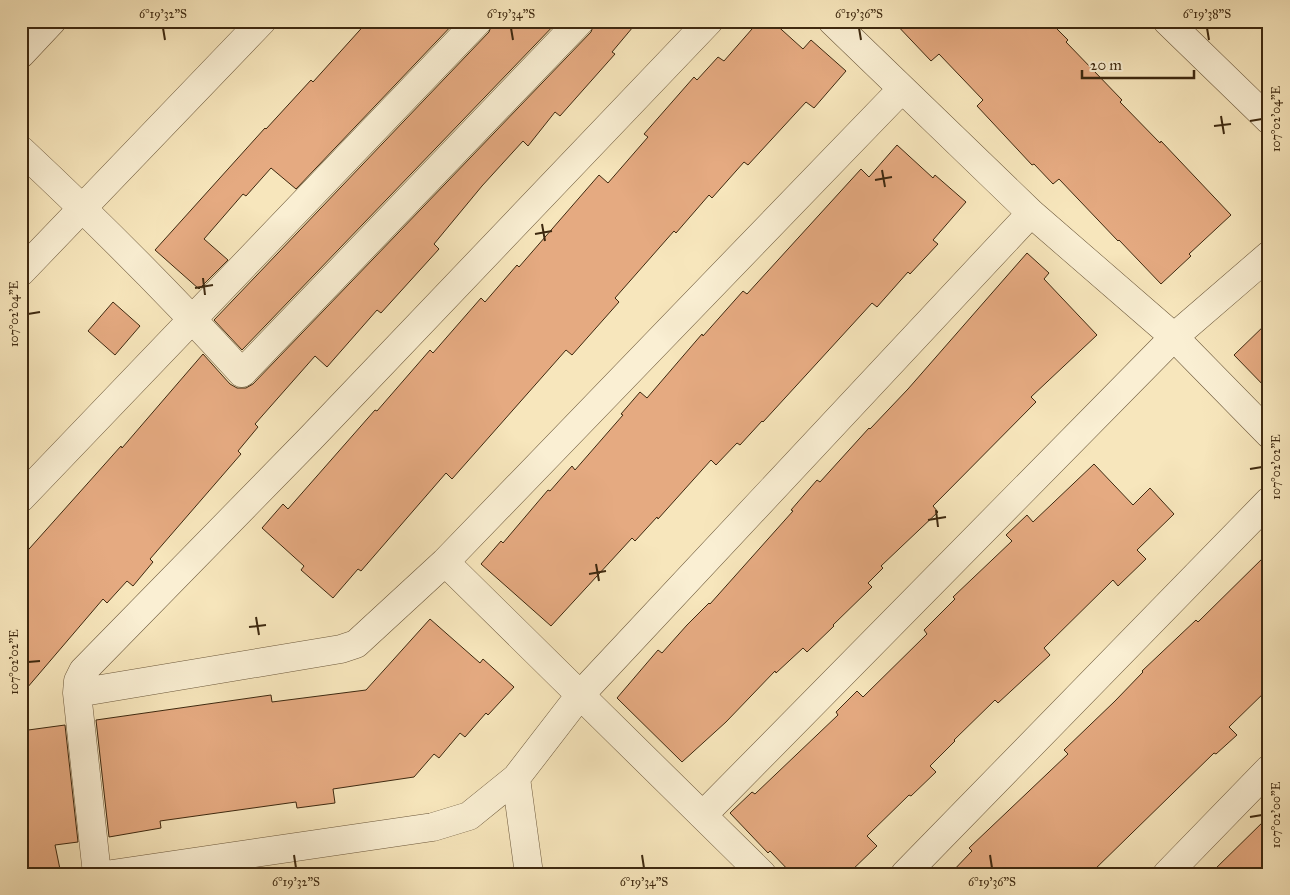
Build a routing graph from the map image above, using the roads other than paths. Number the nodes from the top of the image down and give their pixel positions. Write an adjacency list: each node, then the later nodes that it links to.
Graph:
1 (52, 21): 8 (street)
2 (262, 21): 12 (street)
3 (478, 21): 16 (street)
4 (580, 21): 16 (street)
5 (709, 21): 22 (street)
6 (832, 21): 9 (street)
7 (1167, 21): 10 (street)
8 (21, 54)
9 (901, 90): 13 (street); 21 (street)
10 (1269, 120)
11 (21, 150): 12 (street)
12 (84, 208): 15 (street); 16 (street)
13 (1031, 213): 17 (street); 23 (street)
14 (1269, 255): 17 (street)
15 (21, 272)
16 (193, 320): 19 (street)
17 (1174, 337): 18 (street); 26 (street)
18 (1269, 434)
19 (21, 498)
20 (1269, 501): 31 (street)
21 (445, 562): 22 (street); 23 (street)
22 (77, 694): 27 (street)
23 (580, 695): 25 (street); 26 (street)
24 (1269, 769): 32 (street)
25 (516, 778): 28 (street); 29 (street)
26 (703, 815): 30 (street)
27 (97, 874)
28 (112, 874)
29 (528, 874)
30 (762, 874)
31 (905, 874)
32 (1167, 874)

